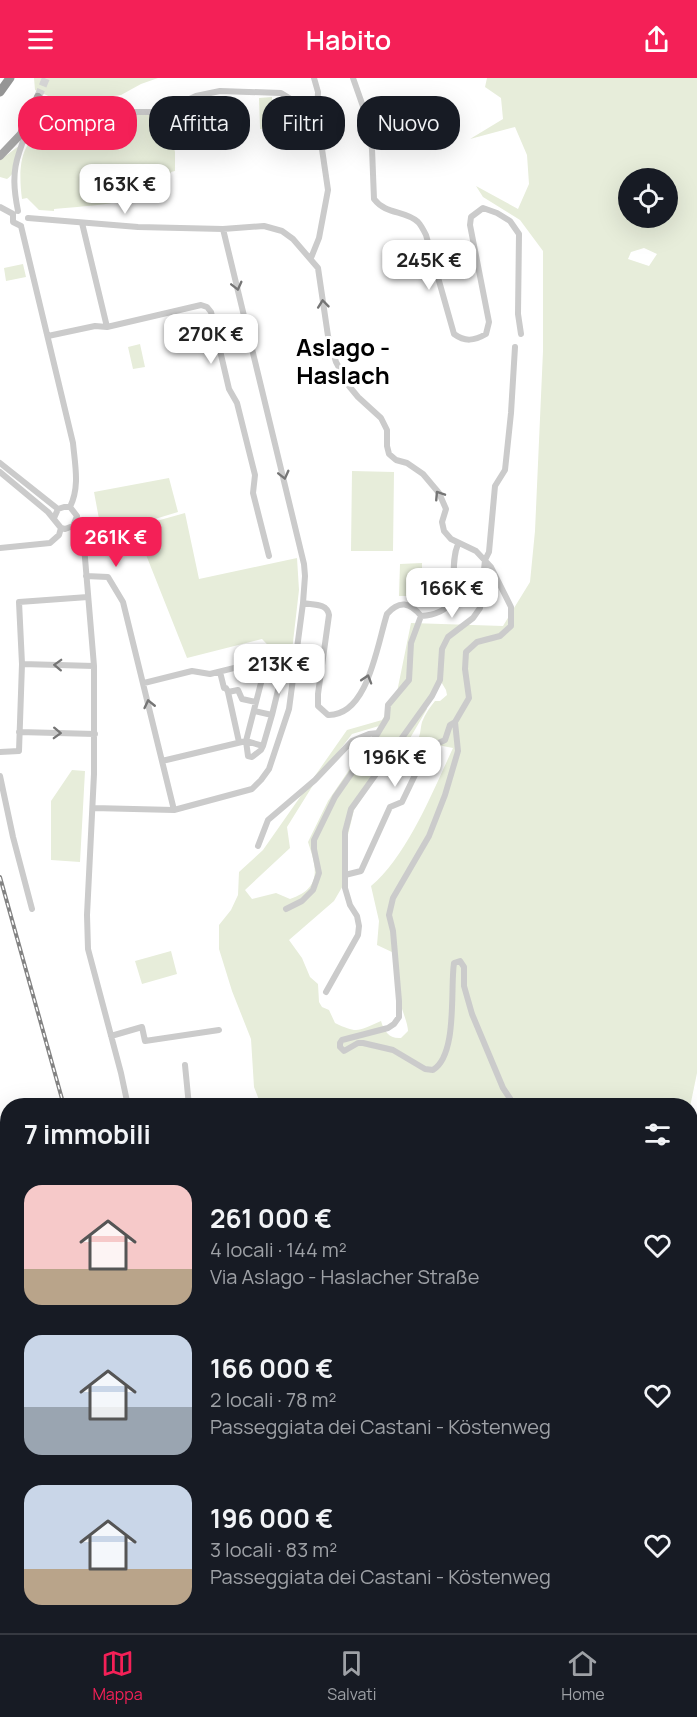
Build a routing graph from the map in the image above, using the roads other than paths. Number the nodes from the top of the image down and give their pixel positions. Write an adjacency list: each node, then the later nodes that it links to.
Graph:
1 (10, 78): 4 (highway)
2 (315, 78): 6 (street)
3 (353, 78): 20 (street)
4 (0, 92)
5 (286, 96): 7 (street)
6 (318, 96)
7 (137, 112)
8 (18, 138): 11 (main road)
9 (20, 150): 13 (street)
10 (322, 150): 18 (street)
11 (0, 156)
12 (0, 207): 13 (street)
13 (15, 212): 14 (street); 16 (street)
14 (28, 218): 15 (street); 16 (street)
15 (82, 223): 17 (street); 19 (street)
16 (21, 226): 21 (street)
17 (223, 229): 18 (street); 36 (street, one-way to 36)
18 (311, 258): 30 (street, one-way to 18)
19 (107, 327): 21 (street); 32 (street)
20 (521, 334)
21 (48, 336): 25 (street)
22 (515, 347): 33 (street)
23 (0, 463): 26 (street)
24 (0, 472): 27 (street)
25 (70, 507): 26 (street); 28 (street)
26 (58, 509): 27 (street)
27 (54, 518): 29 (street)
28 (73, 526): 29 (street); 34 (street)
29 (60, 528): 31 (street)
30 (458, 544): 33 (street); 37 (street)
31 (0, 548)
32 (269, 556)
33 (485, 560): 49 (street); 61 (street)
34 (86, 576): 35 (street); 44 (street)
35 (88, 597): 39 (street); 40 (street)
36 (303, 603): 37 (street, one-way to 37); 59 (street)
37 (421, 616): 51 (street)
38 (258, 662): 41 (street); 42 (street); 43 (street)
39 (22, 664): 40 (street, one-way to 39); 50 (street)
40 (94, 666): 52 (street)
41 (220, 672): 44 (street); 45 (street)
42 (281, 678): 43 (street); 48 (street)
43 (262, 679): 46 (street)
44 (144, 683): 56 (street, one-way to 44)
45 (228, 692): 46 (street); 53 (street)
46 (256, 702): 47 (street)
47 (254, 711): 48 (street); 53 (street)
48 (272, 715): 54 (street)
49 (455, 722): 61 (street); 70 (street)
50 (19, 732): 52 (street, one-way to 52); 55 (street)
51 (378, 733): 60 (street); 63 (street)
52 (95, 734): 58 (street)
53 (242, 742): 54 (street); 54 (street); 56 (street)
54 (262, 746)
55 (0, 752)
56 (162, 761): 59 (street)
57 (0, 776): 62 (street)
58 (93, 808): 59 (street); 66 (street)
59 (174, 810)
60 (258, 846)
61 (345, 874): 64 (street)
62 (32, 909)
63 (286, 909)
64 (326, 992)
65 (219, 1030): 66 (street)
66 (111, 1036): 68 (street)
67 (185, 1065): 69 (street)
68 (126, 1098)
69 (188, 1098)
70 (510, 1098)

